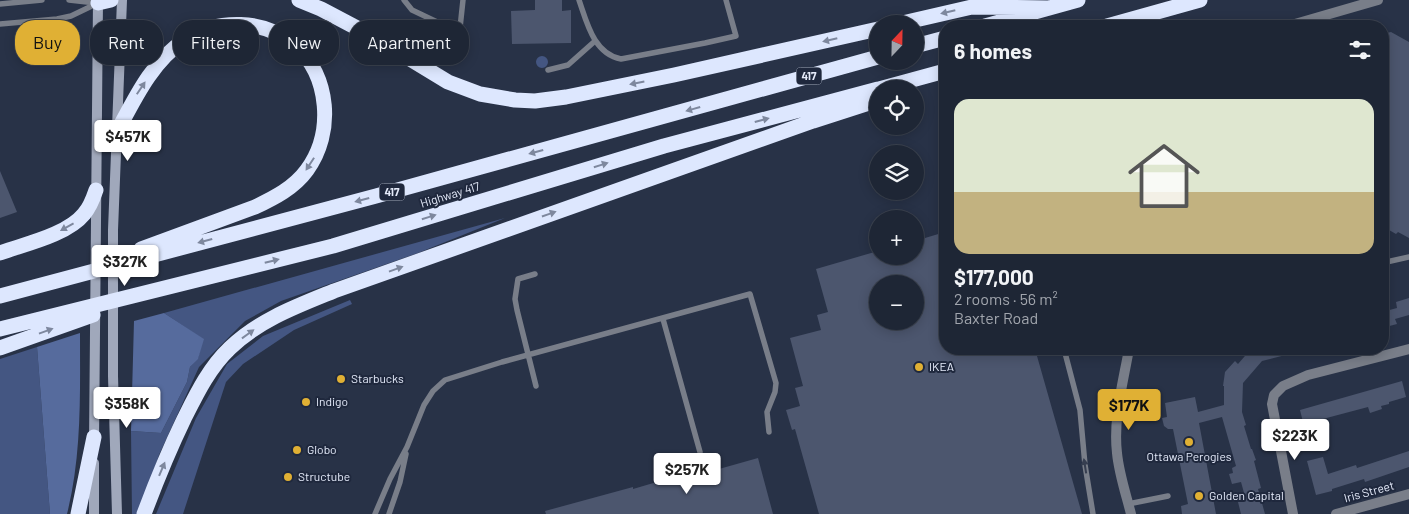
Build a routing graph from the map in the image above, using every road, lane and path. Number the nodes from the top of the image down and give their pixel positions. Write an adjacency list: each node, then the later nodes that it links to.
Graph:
1 (42, 0): 13 (lane)
2 (70, 0): 12 (lane)
3 (122, 0): 32 (main road)
4 (298, 0): 20 (highway, one-way to 4)
5 (404, 0): 6 (lane)
6 (464, 0)
7 (579, 0): 22 (lane)
8 (726, 0): 22 (lane)
9 (1078, 0): 14 (highway)
10 (1200, 0): 17 (highway)
11 (1378, 0): 18 (street)
12 (102, 1): 19 (lane); 33 (main road)
13 (0, 4)
14 (1048, 8): 15 (highway, one-way to 15); 16 (highway)
15 (924, 18)
16 (1006, 20)
17 (1128, 20)
18 (1309, 20)
19 (0, 24)
20 (869, 31)
21 (939, 40): 23 (highway)
22 (595, 41): 25 (lane)
23 (924, 44)
24 (869, 59): 39 (highway, 417, one-way to 39)
25 (548, 70)
26 (939, 73): 27 (highway, Highway 417)
27 (912, 80)
28 (939, 80): 29 (highway)
29 (924, 85)
30 (869, 91): 38 (highway, Highway 417, one-way to 30)
31 (869, 103): 63 (highway, one-way to 31)
32 (117, 134): 39 (highway, one-way to 39); 62 (main road)
33 (96, 190): 34 (highway, one-way to 34); 54 (main road)
34 (0, 253)
35 (1409, 257): 36 (lane)
36 (1389, 261)
37 (535, 274): 46 (lane)
38 (191, 281): 42 (highway, Highway 417); 43 (highway, one-way to 38)
39 (43, 284): 40 (highway, 417)
40 (0, 296)
41 (663, 319): 46 (lane); 53 (lane); 56 (lane)
42 (0, 328)
43 (0, 348)
44 (1409, 348): 45 (street)
45 (1389, 353)
46 (528, 355): 50 (lane); 55 (lane)
47 (1066, 355): 66 (lane, one-way to 47)
48 (1128, 355): 51 (street)
49 (1383, 355): 67 (street)
50 (536, 386)
51 (1121, 396): 52 (lane); 59 (street)
52 (1157, 401)
53 (769, 432)
54 (94, 438): 60 (highway); 61 (main road)
55 (407, 447): 64 (lane); 65 (lane)
56 (700, 452)
57 (1409, 494): 68 (street, Iris Street)
58 (1168, 496): 59 (lane)
59 (1129, 509)
60 (78, 514)
61 (94, 514)
62 (117, 514)
63 (144, 514)
64 (375, 514)
65 (389, 514)
66 (1094, 514)
67 (1293, 514)
68 (1336, 514)

